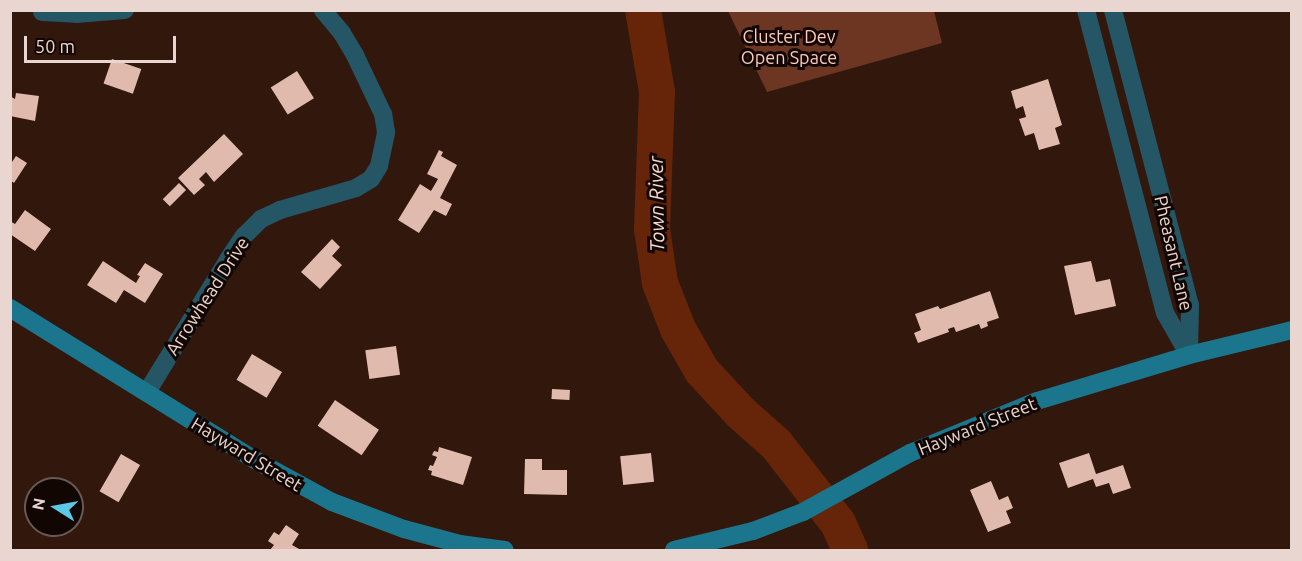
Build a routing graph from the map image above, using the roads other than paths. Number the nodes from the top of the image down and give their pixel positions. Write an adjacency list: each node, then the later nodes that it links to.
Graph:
1 (125, 10): 5 (street)
2 (323, 10): 13 (street, Arrowhead Drive)
3 (1086, 10): 7 (street, Pheasant Lane)
4 (1113, 10): 6 (street, Pheasant Lane)
5 (42, 12)
6 (1124, 51): 7 (street); 8 (street, Pheasant Lane)
7 (1098, 58): 9 (street, Pheasant Lane)
8 (1140, 114): 9 (street); 12 (street, Pheasant Lane)
9 (1115, 121): 12 (street, Pheasant Lane)
10 (10, 308): 13 (street, Hayward Street)
11 (1292, 330): 12 (street, Hayward Street)
12 (1189, 355): 15 (street, Hayward Street)
13 (147, 392): 14 (street, Hayward Street)
14 (506, 550)
15 (674, 550)

